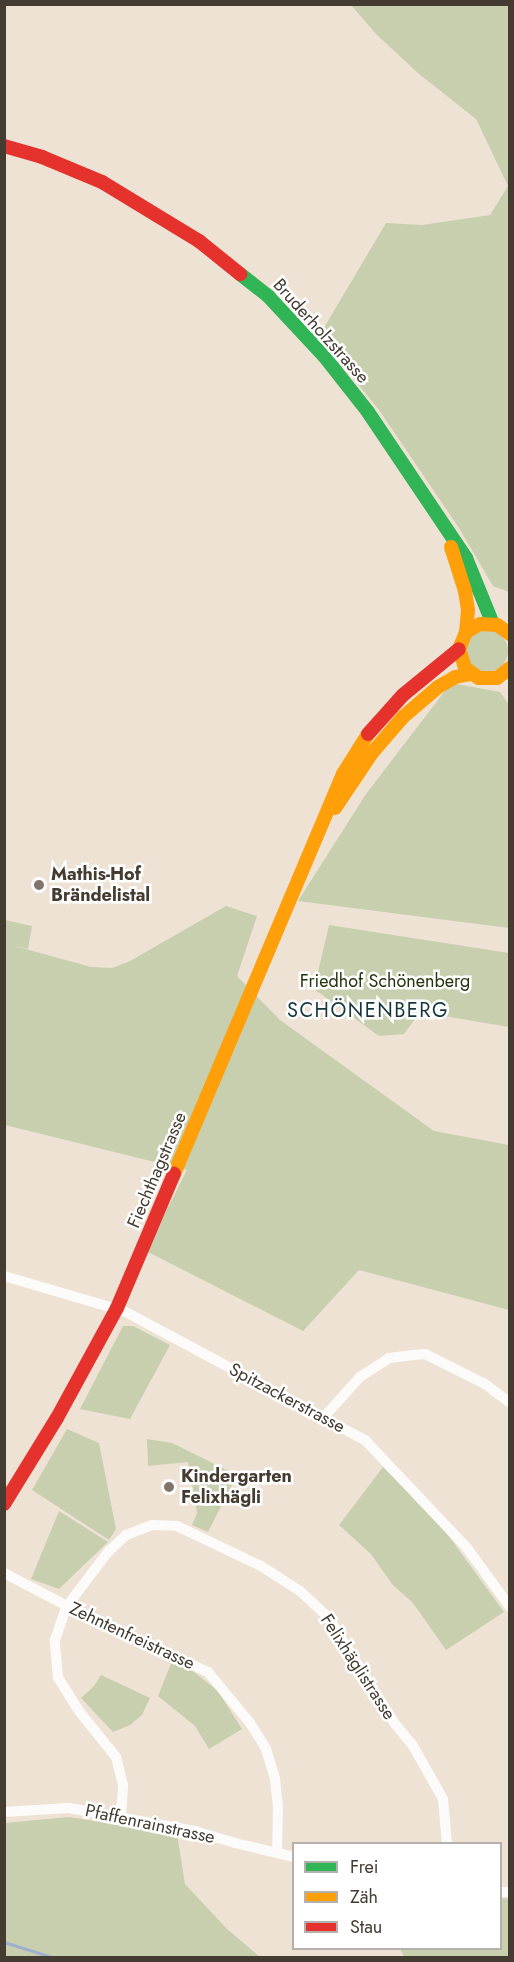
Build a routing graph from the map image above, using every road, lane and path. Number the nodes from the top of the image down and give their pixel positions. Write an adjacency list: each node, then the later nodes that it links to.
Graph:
1 (4, 146): 2 (street, Bruderholzstrasse)
2 (442, 522): 3 (street, Bruderholzstrasse); 4 (street, Bruderholzstrasse)
3 (493, 624): 4 (street); 5 (street)
4 (466, 632): 6 (street, Bruderholzstrasse)
5 (510, 634)
6 (459, 650): 8 (street); 11 (street, Fiechthagstrasse)
7 (510, 668): 9 (street)
8 (470, 674): 9 (street); 11 (street, Fiechthagstrasse)
9 (496, 678): 10 (street)
10 (510, 685)
11 (317, 839): 13 (street, Fiechthagstrasse)
12 (4, 1275): 13 (street, Spitzackerstrasse)
13 (117, 1308): 15 (street, Spitzackerstrasse); 16 (street, Fiechthagstrasse)
14 (510, 1403): 15 (street)
15 (323, 1418): 19 (street, Spitzackerstrasse)
16 (4, 1504)
17 (4, 1573): 18 (street, Zehntenfreistrasse)
18 (67, 1606): 21 (street, Felixhäglistrasse); 22 (street, Felixhäglistrasse); 23 (street, Zehntenfreistrasse)
19 (510, 1607)
20 (4, 1812): 21 (street, Pfaffenrainstrasse)
21 (121, 1816): 23 (street, Pfaffenrainstrasse)
22 (447, 1842)
23 (277, 1852): 24 (street, Pfaffenrainstrasse)
24 (292, 1856)

